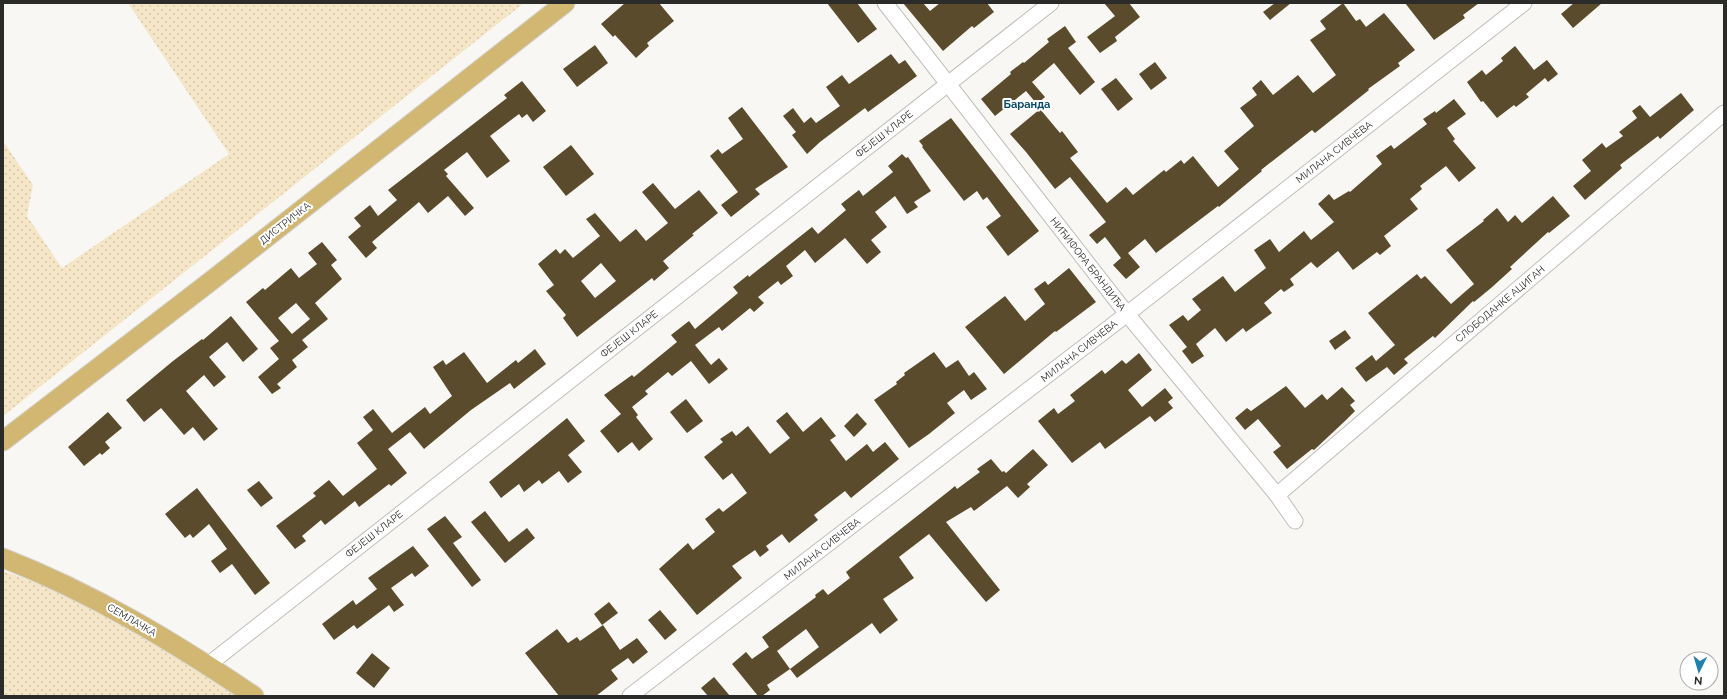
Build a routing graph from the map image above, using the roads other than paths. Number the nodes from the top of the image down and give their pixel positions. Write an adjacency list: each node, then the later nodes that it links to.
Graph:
1 (565, 3): 8 (main road, ДИСТРИЧКА)
2 (885, 3): 5 (street, НИЋИФОРА БРАНДИЋА)
3 (1051, 3): 5 (street, ФЕЈЕШ КЛАРЕ)
4 (1524, 3): 7 (street, МИЛАНА СИВЧЕВА)
5 (948, 84): 7 (street, НИЋИФОРА БРАНДИЋА); 12 (street, ФЕЈЕШ КЛАРЕ)
6 (1724, 113): 9 (street, СЛОБОДАНКЕ АЦИГАН)
7 (1127, 314): 9 (street, НИЋИФОРА БРАНДИЋА); 14 (street, МИЛАНА СИВЧЕВА)
8 (3, 441)
9 (1277, 495): 10 (street, НИЋИФОРА БРАНДИЋА)
10 (1294, 521)
11 (3, 558): 12 (main road, СЕМЛАЧКА)
12 (208, 665): 13 (main road, СЕМЛАЧКА)
13 (254, 696)
14 (630, 696)

